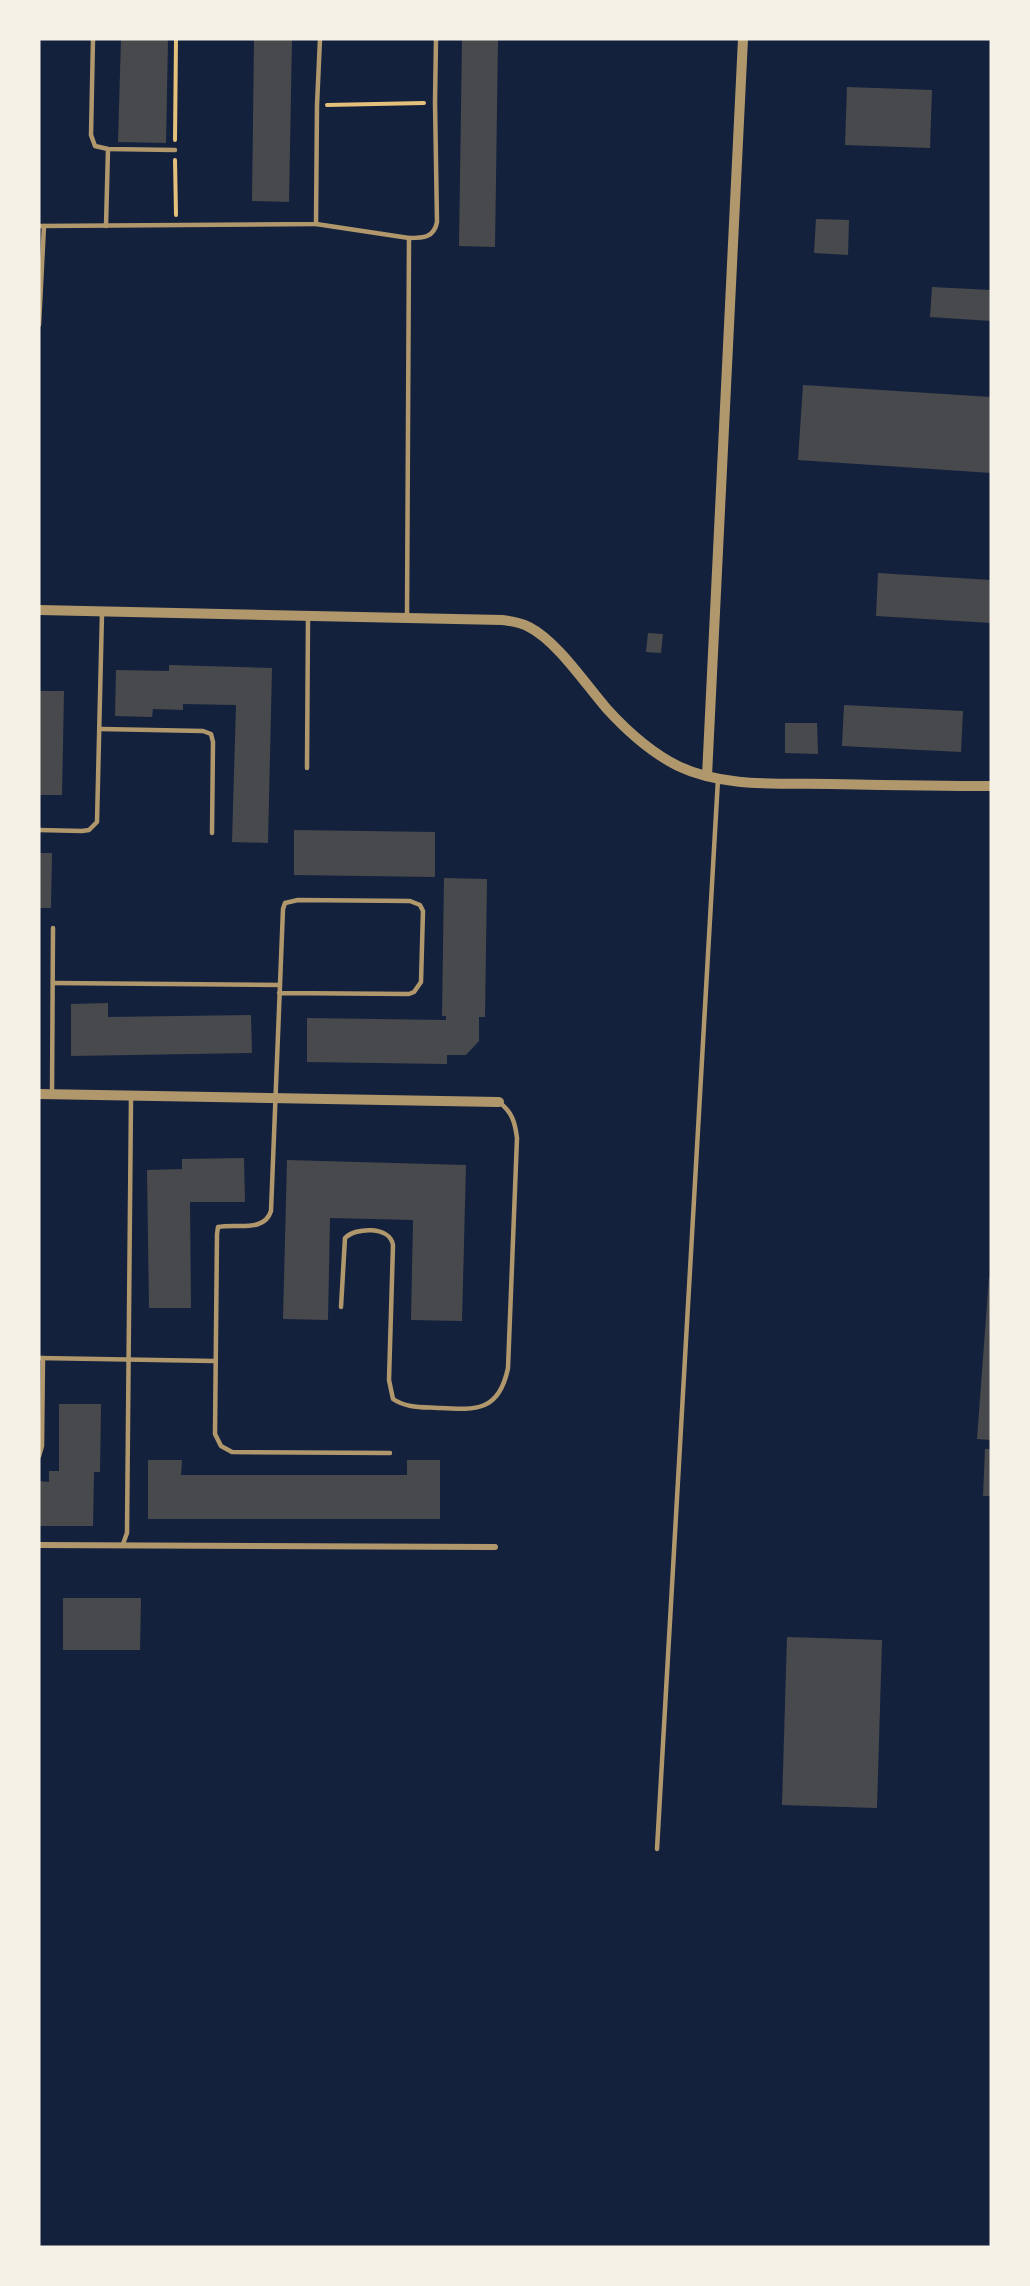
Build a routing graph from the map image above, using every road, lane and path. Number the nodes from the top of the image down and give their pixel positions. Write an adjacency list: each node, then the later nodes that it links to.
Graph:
1 (93, 39): 8 (lane)
2 (177, 39): 9 (path)
3 (320, 39): 7 (lane)
4 (436, 39): 6 (lane)
5 (743, 39): 22 (street)
6 (435, 102): 7 (path); 14 (lane)
7 (317, 105): 10 (lane)
8 (108, 149): 9 (lane); 13 (lane)
9 (175, 150): 11 (path)
10 (316, 224): 11 (lane); 14 (lane)
11 (176, 225): 13 (lane)
12 (41, 226): 13 (lane); 15 (lane)
13 (106, 226)
14 (409, 238): 19 (lane)
15 (39, 325)
16 (39, 610): 17 (street)
17 (102, 612): 18 (street); 20 (lane)
18 (308, 617): 19 (street); 21 (lane)
19 (407, 619): 22 (street)
20 (100, 729): 25 (lane); 26 (lane)
21 (307, 768)
22 (707, 776): 23 (street)
23 (718, 779): 24 (street); 45 (lane)
24 (991, 786)
25 (39, 830)
26 (212, 833)
27 (53, 928): 28 (lane)
28 (53, 983): 29 (lane); 32 (lane)
29 (280, 986): 30 (lane); 30 (lane)
30 (279, 993): 34 (lane)
31 (39, 1094): 32 (street)
32 (52, 1095): 33 (street)
33 (131, 1097): 34 (street); 38 (lane)
34 (275, 1098): 35 (street); 39 (lane)
35 (499, 1102): 36 (lane)
36 (341, 1306)
37 (41, 1358): 38 (lane); 41 (lane)
38 (129, 1361): 39 (lane); 42 (lane)
39 (214, 1361): 40 (lane)
40 (390, 1453)
41 (39, 1456)
42 (123, 1544): 43 (street); 44 (street)
43 (39, 1545)
44 (495, 1547)
45 (657, 1849)

